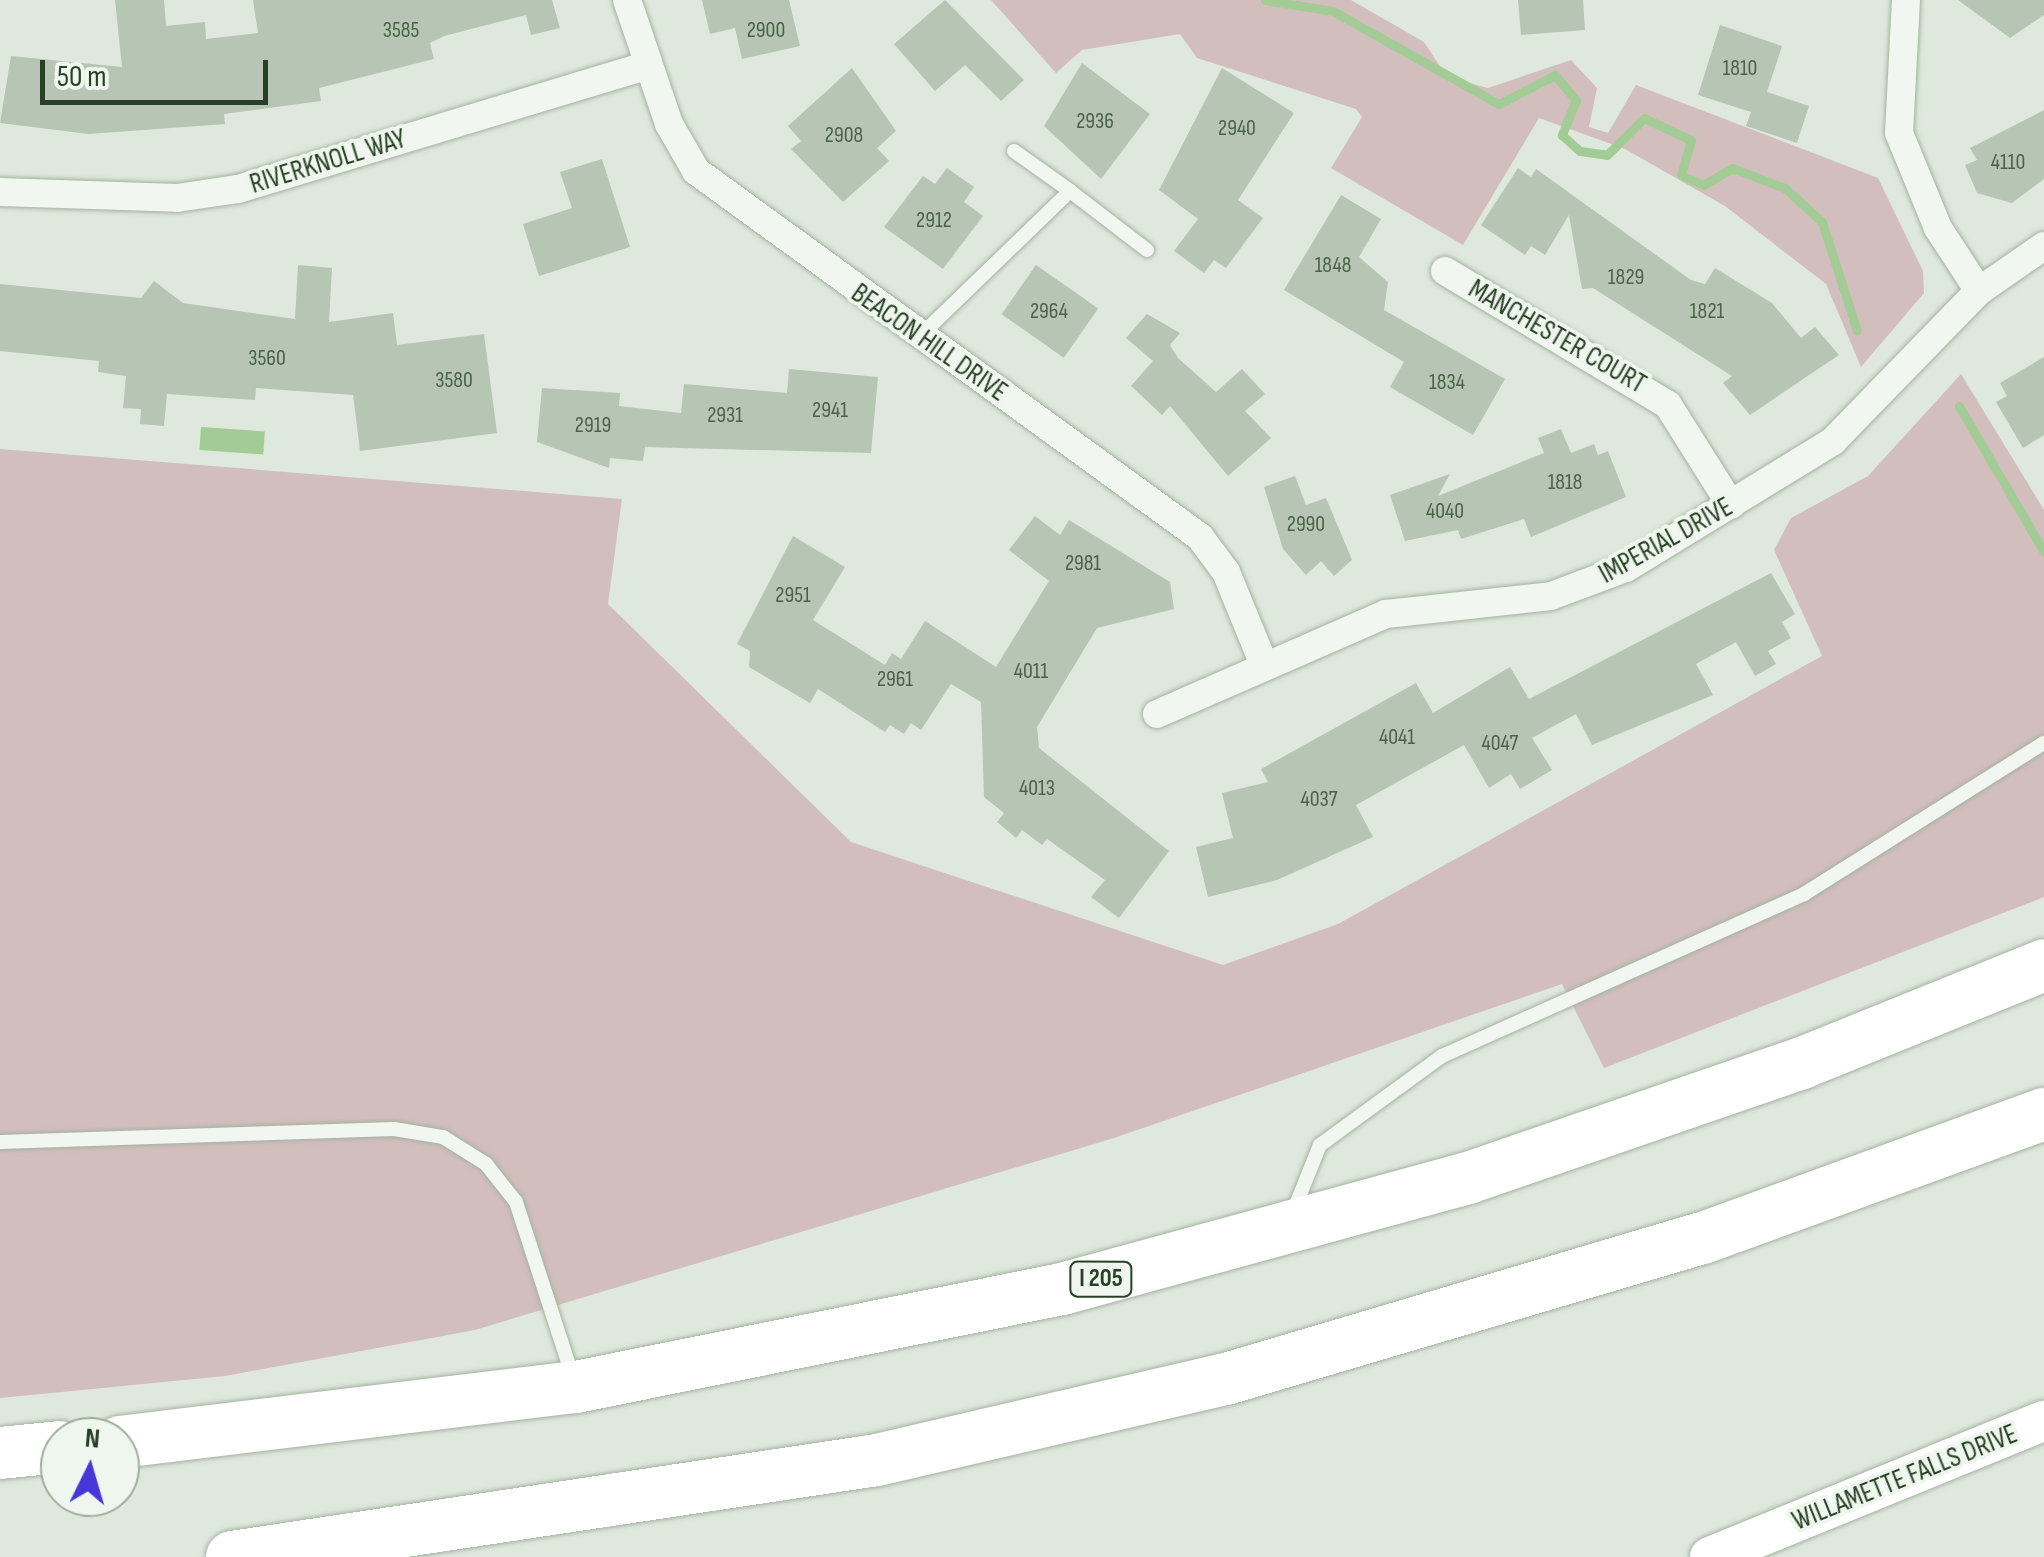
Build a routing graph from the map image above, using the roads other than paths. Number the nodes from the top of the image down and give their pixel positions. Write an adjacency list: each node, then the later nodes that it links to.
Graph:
1 (628, 0): 3 (street, BEACON HILL DRIVE)
2 (1906, 0): 10 (street)
3 (648, 65): 6 (street, RIVERKNOLL WAY); 11 (street, BEACON HILL DRIVE)
4 (1014, 150): 5 (lane)
5 (1070, 191): 8 (lane); 11 (lane)
6 (0, 192)
7 (2044, 246): 10 (street, IMPERIAL DRIVE)
8 (1147, 250)
9 (1444, 272): 12 (street, MANCHESTER COURT)
10 (1979, 291): 12 (street, IMPERIAL DRIVE)
11 (920, 337): 13 (street, BEACON HILL DRIVE)
12 (1731, 505): 13 (street, IMPERIAL DRIVE)
13 (1263, 662): 14 (street, IMPERIAL DRIVE)
14 (1158, 714)
15 (2044, 743): 19 (lane)
16 (2044, 965): 19 (highway, I 205)
17 (2044, 1114): 25 (highway)
18 (0, 1142): 20 (lane)
19 (1285, 1232): 20 (highway, I 205)
20 (576, 1387): 22 (highway, I 205)
21 (2044, 1420): 26 (street, WILLAMETTE FALLS DRIVE)
22 (140, 1440)
23 (40, 1449): 24 (highway)
24 (0, 1453)
25 (232, 1557)
26 (1710, 1557)

